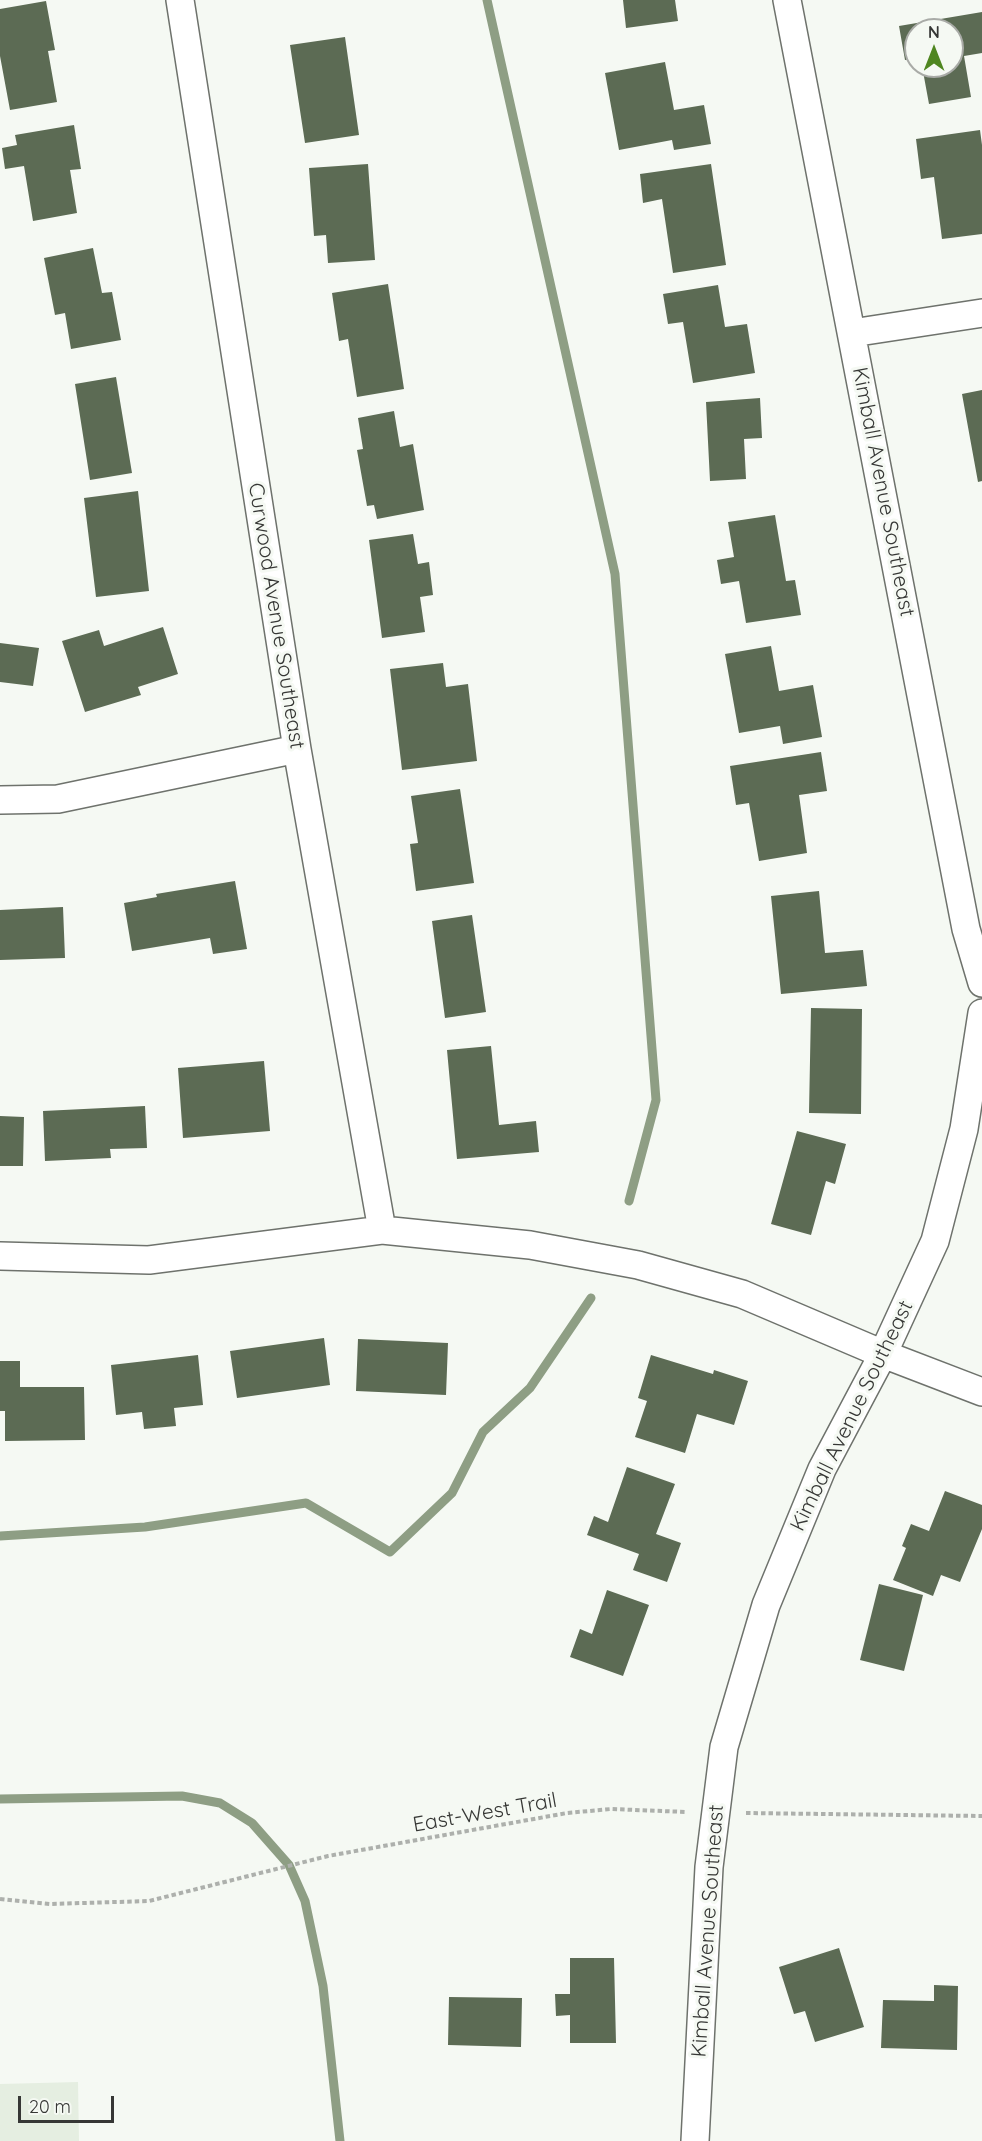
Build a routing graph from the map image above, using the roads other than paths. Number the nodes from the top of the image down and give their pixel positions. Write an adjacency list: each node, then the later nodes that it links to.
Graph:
1 (180, 0): 5 (street, Curwood Avenue Southeast)
2 (787, 0): 4 (street, Kimball Avenue Southeast)
3 (982, 313): 4 (street)
4 (852, 333): 7 (street, Kimball Avenue Southeast)
5 (297, 749): 6 (street); 9 (street, Curwood Avenue Southeast)
6 (0, 800)
7 (982, 983)
8 (982, 1013): 11 (street, Kimball Avenue Southeast)
9 (382, 1230): 10 (street); 11 (street)
10 (0, 1256)
11 (883, 1354): 12 (street); 13 (street, Kimball Avenue Southeast)
12 (982, 1392)
13 (695, 2141)

